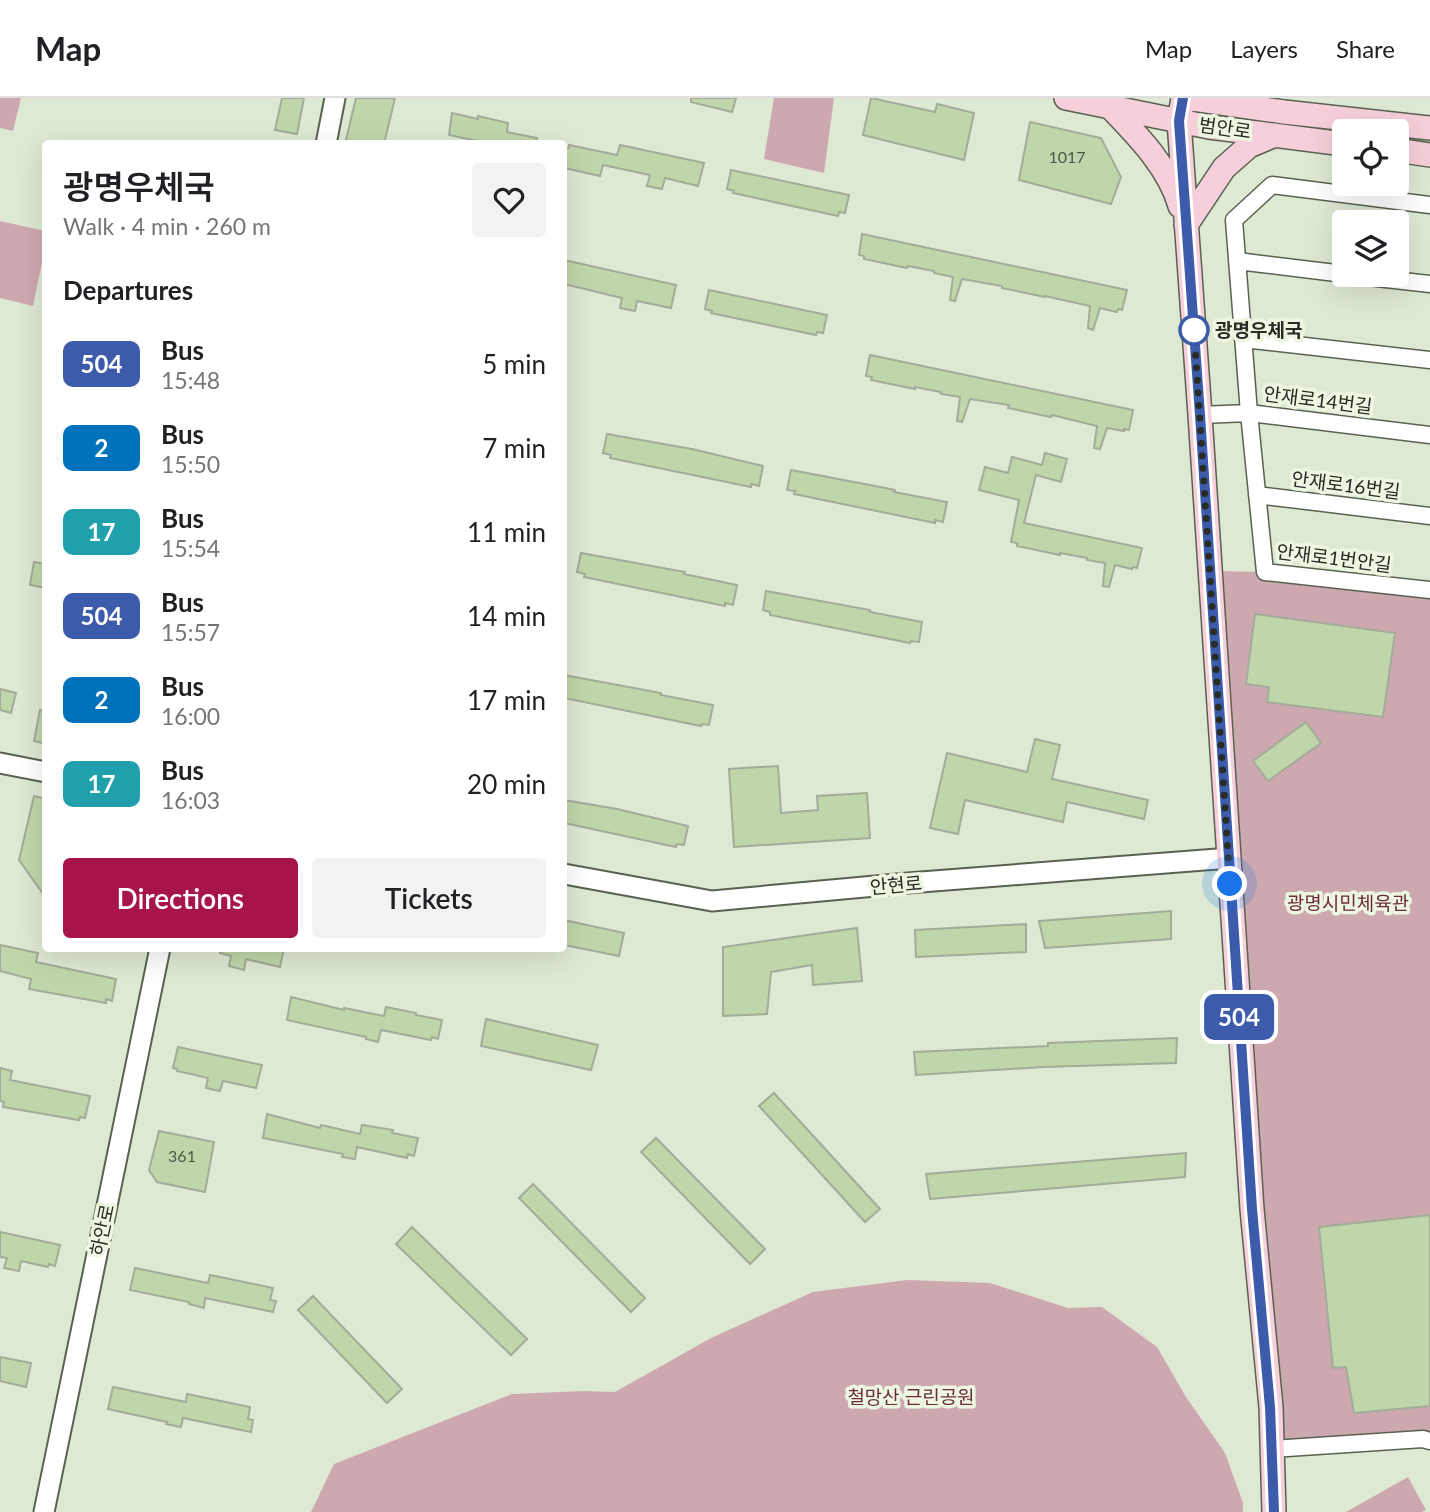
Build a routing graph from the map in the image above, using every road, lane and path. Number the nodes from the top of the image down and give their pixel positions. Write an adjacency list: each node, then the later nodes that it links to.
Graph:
1 (335, 98): 9 (street)
2 (1066, 98): 5 (main road, 범안로)
3 (1251, 98): 6 (main road)
4 (1183, 106): 5 (main road, 범안로); 6 (main road, 범안로); 8 (main road, 범안로); 14 (main road)
5 (1110, 107): 14 (main road)
6 (1284, 112): 7 (main road, 범안로)
7 (1430, 128)
8 (1275, 135): 10 (main road, 범안로); 14 (main road)
9 (327, 140)
10 (1332, 142)
11 (1409, 152): 12 (main road)
12 (1430, 155)
13 (1430, 205): 15 (street, 안재로1번안길)
14 (1186, 225): 22 (main road)
15 (1237, 261): 16 (street); 19 (street, 안재로1번안길)
16 (1332, 273)
17 (1409, 282): 18 (street)
18 (1430, 284)
19 (1243, 339): 20 (street); 21 (street, 안재로1번안길)
20 (1430, 360)
21 (1249, 412): 22 (street, 안재로14번길); 23 (street, 안재로14번길); 24 (street, 안재로1번안길)
22 (1200, 415): 29 (main road)
23 (1430, 435)
24 (1257, 495): 25 (street, 안재로16번길); 26 (street, 안재로1번안길)
25 (1430, 516)
26 (1430, 590)
27 (0, 763): 28 (street)
28 (42, 771)
29 (1230, 858): 30 (street, 안현로); 33 (main road)
30 (567, 875)
31 (159, 952): 34 (street, 하안로)
32 (1430, 1441): 33 (street)
33 (1272, 1449): 35 (main road)
34 (44, 1512)
35 (1274, 1512)

